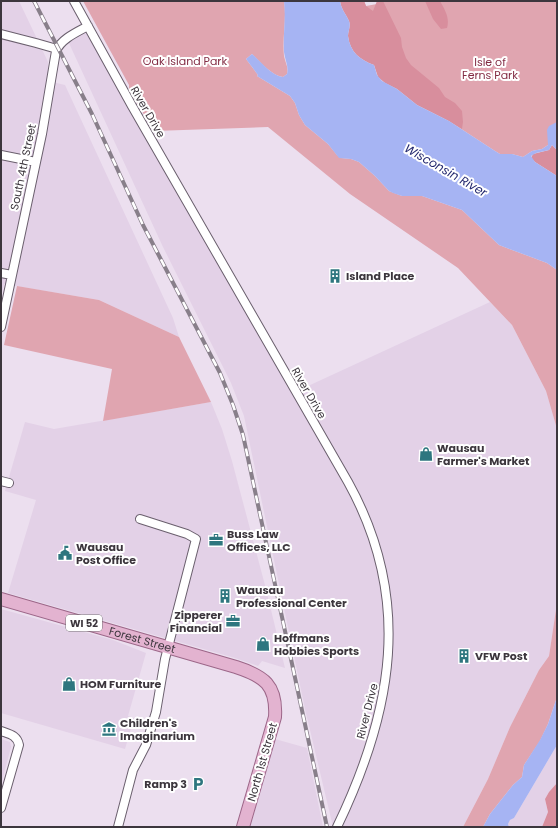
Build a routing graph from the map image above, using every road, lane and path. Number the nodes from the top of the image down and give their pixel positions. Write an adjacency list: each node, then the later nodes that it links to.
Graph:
1 (74, 1): 2 (street, River Drive)
2 (88, 26): 4 (street); 18 (street, River Drive)
3 (1, 34): 4 (street)
4 (57, 49): 6 (street, South 4th Street)
5 (1, 155): 6 (street)
6 (36, 162): 8 (street, South 4th Street)
7 (1, 273): 8 (street)
8 (12, 275): 9 (street, South 4th Street)
9 (1, 327)
10 (140, 519): 12 (street)
11 (1, 599): 12 (main road, Forest Street / WI 52)
12 (168, 646): 13 (main road, Forest Street / WI 52); 16 (street)
13 (273, 696): 17 (main road, North 1st Street / WI 52)
14 (1, 731): 15 (street)
15 (1, 808)
16 (118, 827)
17 (243, 827)
18 (337, 827)

